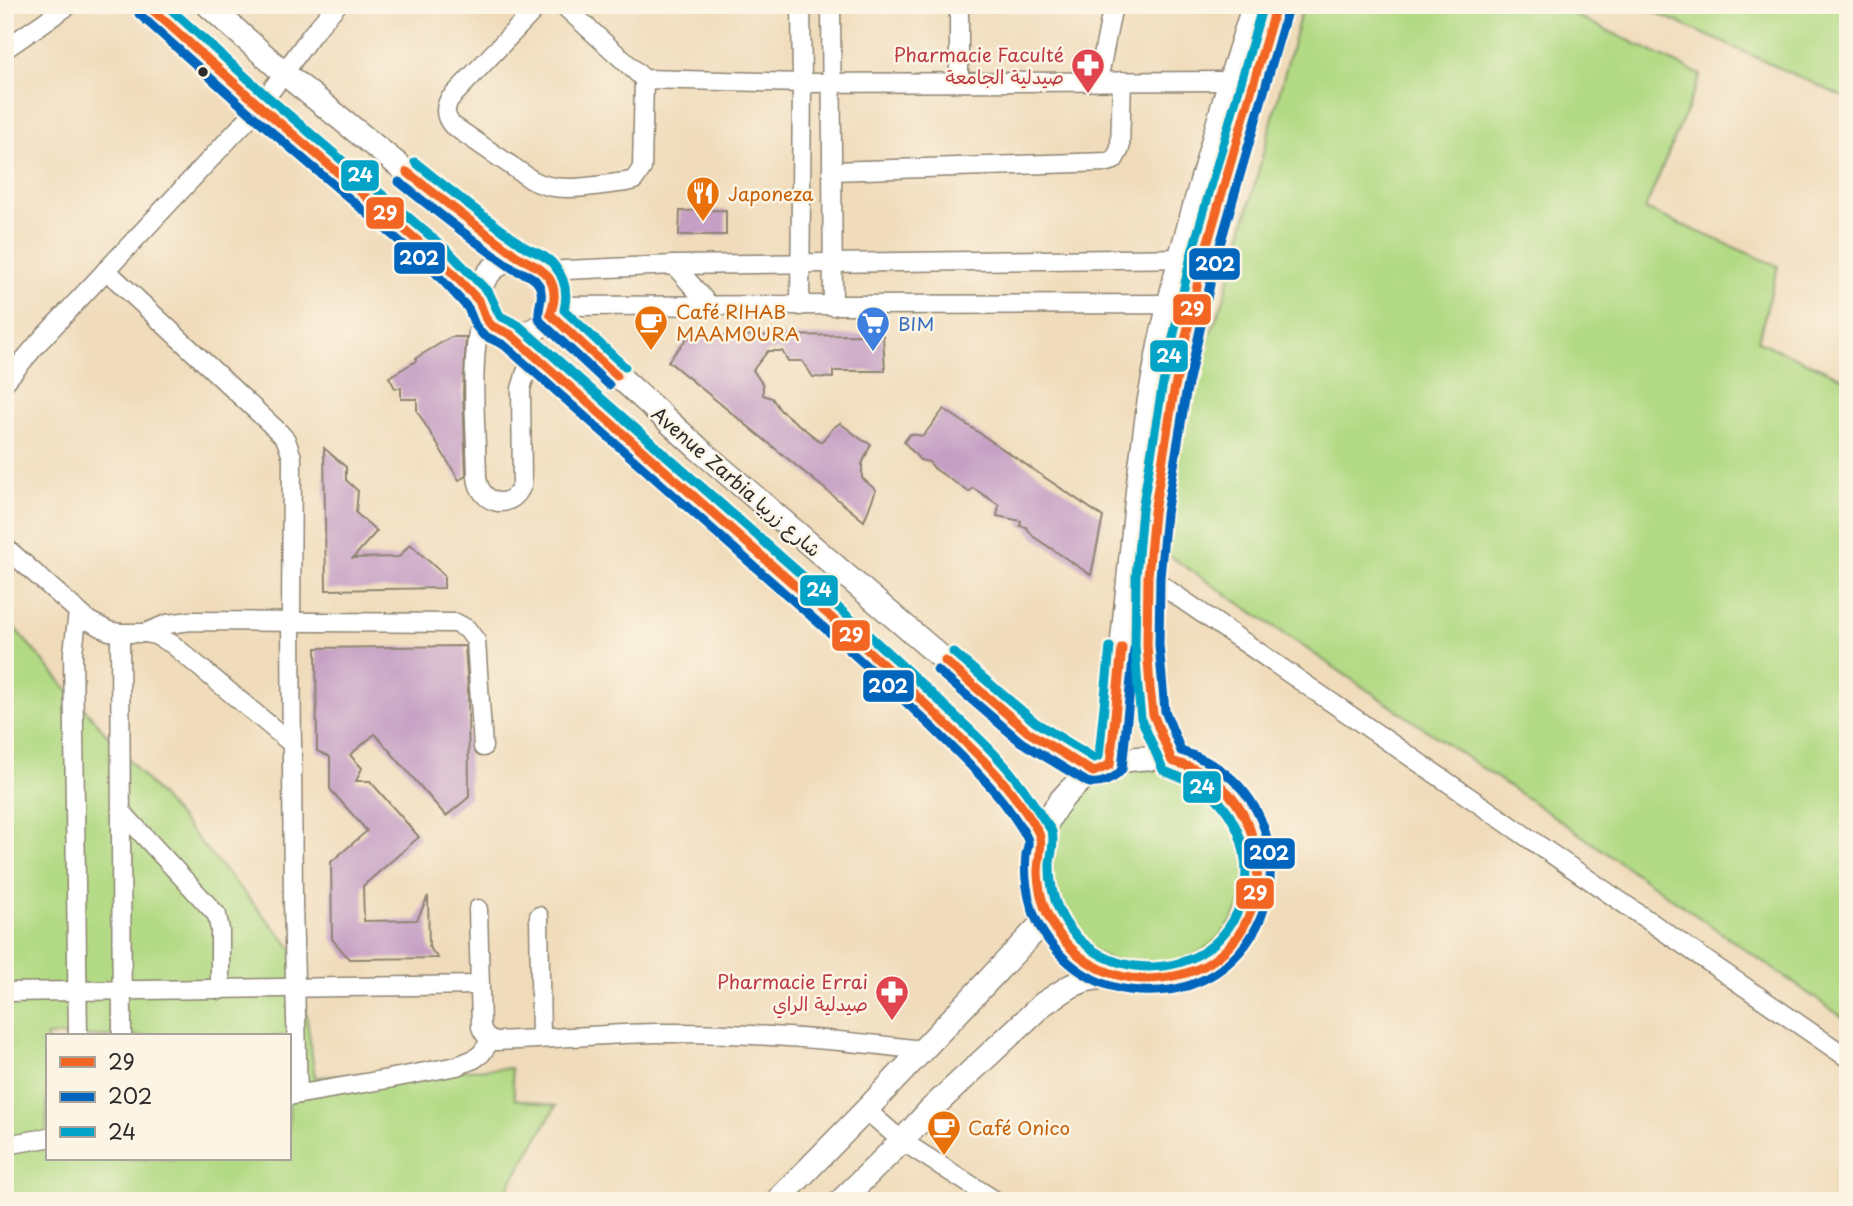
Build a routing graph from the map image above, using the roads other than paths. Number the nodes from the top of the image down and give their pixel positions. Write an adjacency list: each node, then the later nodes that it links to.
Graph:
1 (69, 5): 13 (street)
2 (147, 5): 22 (main road)
3 (208, 5): 14 (main road)
4 (337, 5): 14 (street)
5 (539, 5): 15 (street)
6 (801, 5): 21 (street)
7 (831, 5): 19 (street)
8 (959, 5): 20 (street)
9 (1113, 5): 16 (street)
10 (1254, 5): 18 (main road)
11 (1276, 5): 24 (main road)
12 (570, 7): 15 (street)
13 (5, 49)
14 (284, 73): 22 (street); 25 (main road)
15 (644, 79): 21 (street)
16 (1098, 81): 17 (street); 20 (street)
17 (1122, 81): 18 (street); 23 (street)
18 (1230, 81): 24 (main road)
19 (832, 82): 20 (street); 21 (street); 23 (street)
20 (959, 82)
21 (802, 83): 27 (street)
22 (260, 106): 29 (street); 32 (main road)
23 (832, 170): 26 (street)
24 (1191, 258): 26 (street); 31 (main road); 36 (main road)
25 (522, 260): 30 (main road); 32 (main road)
26 (833, 262): 27 (street); 35 (street)
27 (800, 263): 28 (street); 34 (street)
28 (674, 265): 30 (street); 33 (street)
29 (106, 270): 40 (street); 44 (street)
30 (544, 271): 37 (main road)
31 (1168, 304): 35 (street); 36 (street); 50 (main road)
32 (480, 306): 38 (main road); 39 (street)
33 (710, 306): 34 (street); 37 (street)
34 (800, 306): 35 (street)
35 (833, 306)
36 (1192, 307): 42 (main road)
37 (552, 310): 38 (main road); 50 (main road, Avenue Zarbia شارع زربيا)
38 (510, 334): 39 (main road, Avenue Zarbia شارع زربيا)
39 (538, 359): 52 (main road, Avenue Zarbia شارع زربيا)
40 (5, 382)
41 (5, 547): 43 (street)
42 (1148, 576): 49 (main road); 68 (street)
43 (78, 612): 45 (street); 60 (street)
44 (291, 621): 46 (street); 47 (street); 48 (street)
45 (120, 633): 46 (street); 51 (street)
46 (145, 633): 47 (street)
47 (292, 744): 58 (street)
48 (483, 747)
49 (1172, 761): 50 (main road); 56 (main road)
50 (1101, 769): 52 (main road)
51 (121, 811): 59 (street); 61 (street)
52 (1041, 837): 55 (main road)
53 (478, 909): 57 (street)
54 (539, 916): 65 (street)
55 (1048, 917): 56 (main road); 67 (main road)
56 (1114, 975): 72 (main road)
57 (480, 985): 58 (street); 66 (street)
58 (295, 988): 59 (street); 69 (street)
59 (220, 989): 61 (street)
60 (78, 991): 61 (street); 62 (street); 63 (street)
61 (121, 991): 64 (street)
62 (5, 992)
63 (78, 1034)
64 (122, 1034)
65 (541, 1038): 66 (street); 67 (street)
66 (491, 1040): 69 (street)
67 (922, 1050): 70 (main road)
68 (1848, 1058)
69 (293, 1095)
70 (866, 1110): 72 (street); 75 (main road)
71 (46, 1138): 73 (street)
72 (902, 1141): 74 (main road); 76 (street)
73 (5, 1145)
74 (849, 1198)
75 (777, 1201)
76 (996, 1201)

